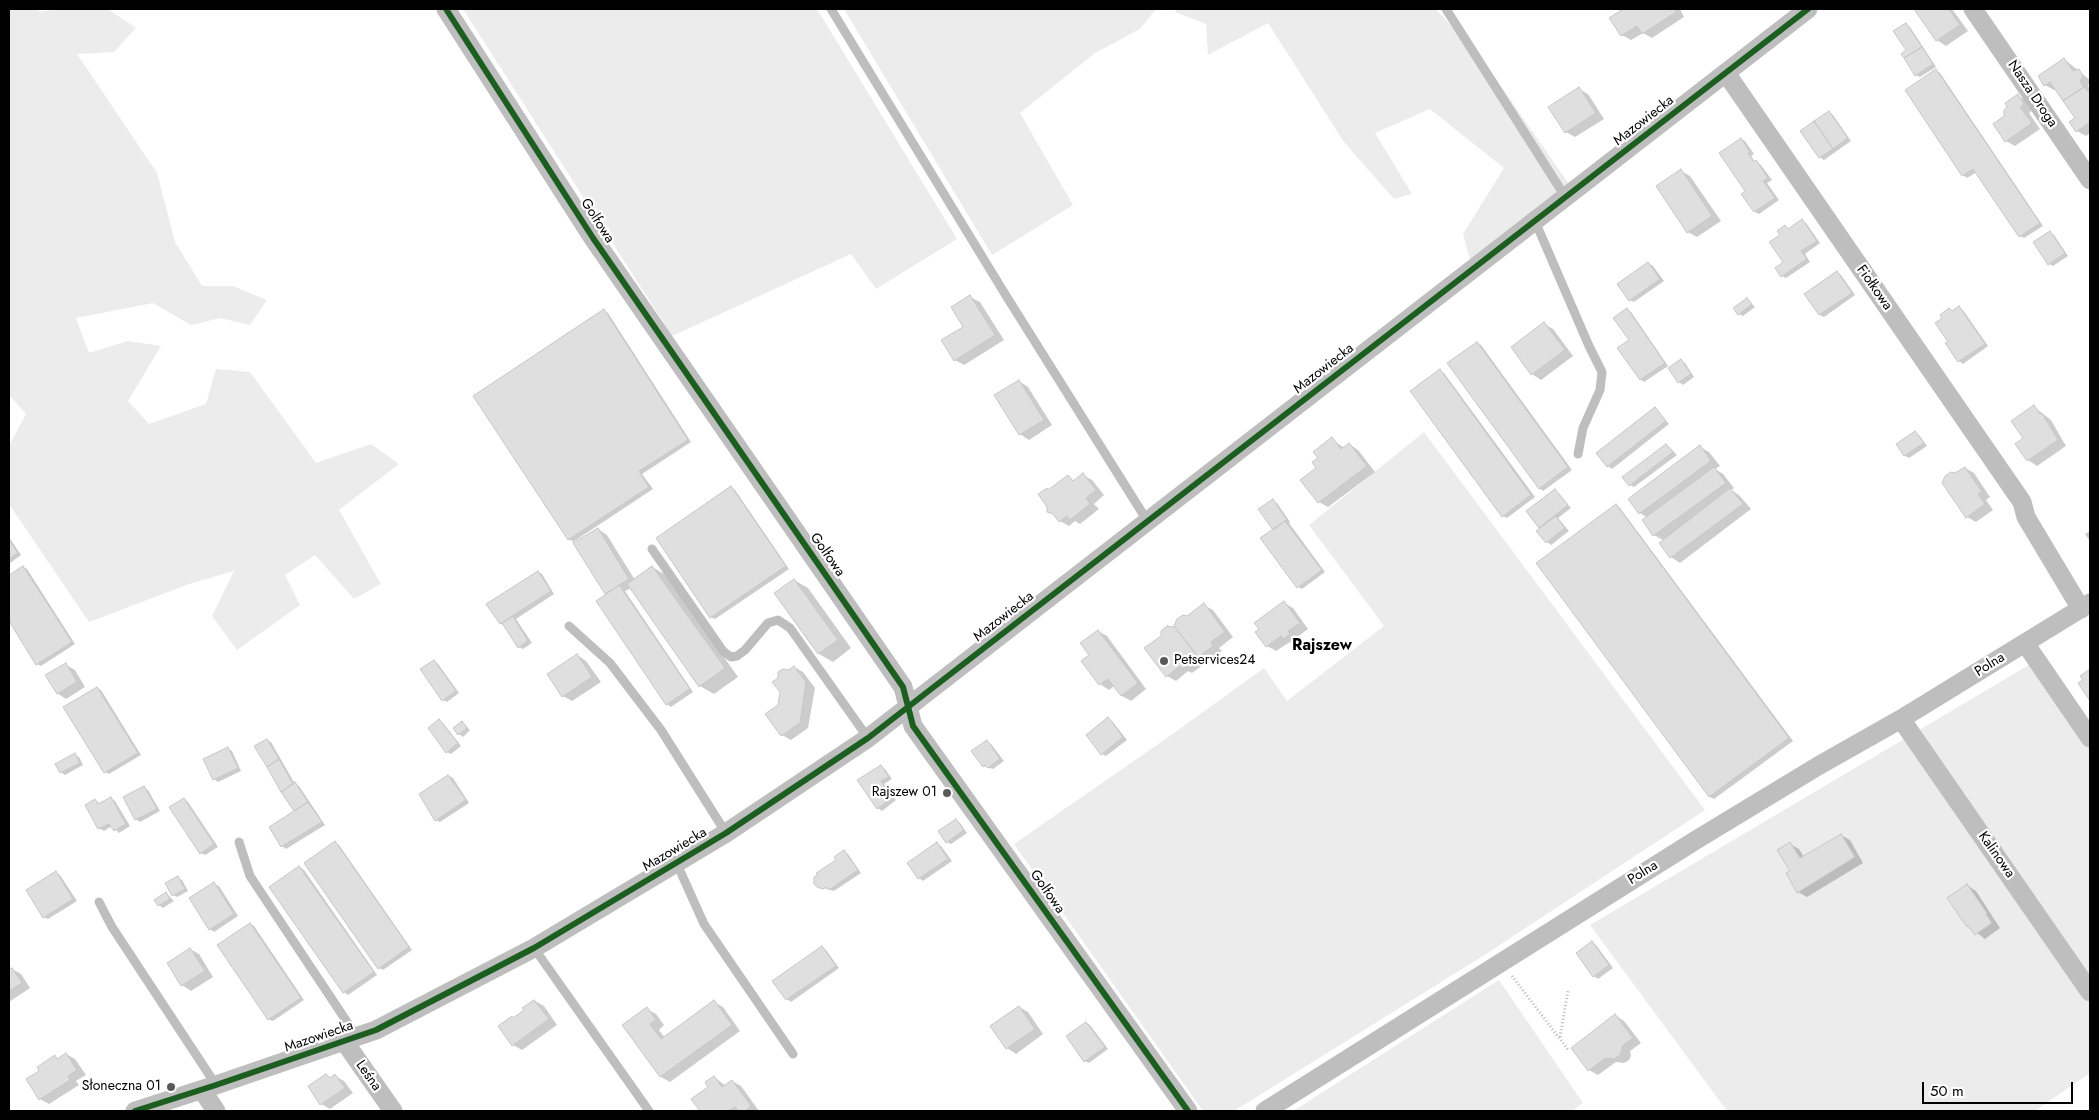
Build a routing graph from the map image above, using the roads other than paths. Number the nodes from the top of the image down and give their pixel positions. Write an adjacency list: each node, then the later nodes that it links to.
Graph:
1 (446, 9): 16 (street, Golfowa)
2 (831, 9): 11 (lane)
3 (1446, 9): 8 (lane)
4 (1808, 9): 6 (street, Mazowiecka)
5 (1973, 9): 7 (street, Nasza Droga)
6 (1726, 73): 8 (street, Mazowiecka); 13 (street, Fiołkowa)
7 (2090, 180)
8 (1566, 199): 9 (street, Mazowiecka)
9 (1535, 221): 10 (lane); 11 (street, Mazowiecka)
10 (1578, 454)
11 (1148, 522): 16 (street, Mazowiecka)
12 (652, 548): 18 (lane)
13 (2086, 606): 15 (street, Polna)
14 (569, 626): 20 (lane)
15 (2025, 643): 17 (street, Polna); 19 (street)
16 (909, 706): 18 (street, Mazowiecka); 33 (street, Golfowa)
17 (1901, 719): 25 (street, Kalinowa); 34 (street, Polna)
18 (868, 738): 20 (street, Mazowiecka)
19 (2090, 738)
20 (726, 833): 22 (street, Mazowiecka)
21 (239, 842): 26 (lane)
22 (677, 864): 24 (street, Mazowiecka); 27 (lane)
23 (99, 902): 28 (lane)
24 (534, 948): 26 (street, Mazowiecka); 32 (lane)
25 (2090, 992)
26 (350, 1039): 28 (street, Mazowiecka); 31 (street, Leśna)
27 (793, 1054)
28 (209, 1088): 29 (street, Mazowiecka); 30 (street)
29 (135, 1111)
30 (216, 1111)
31 (393, 1111)
32 (649, 1111)
33 (1188, 1111)
34 (1265, 1111)

